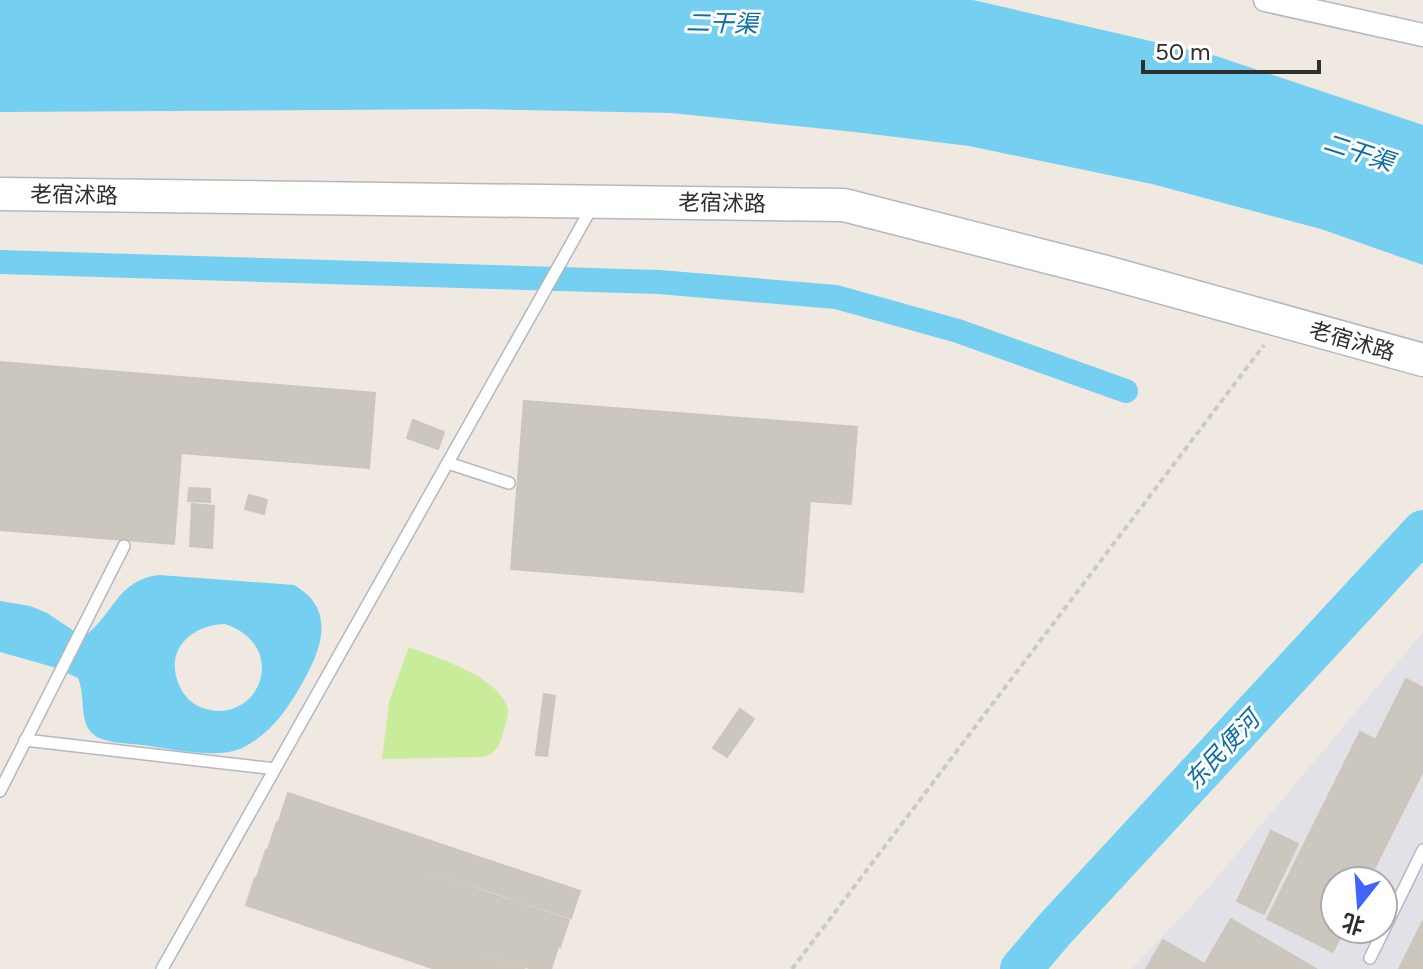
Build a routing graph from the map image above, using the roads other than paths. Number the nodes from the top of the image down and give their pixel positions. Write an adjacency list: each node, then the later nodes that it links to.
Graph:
1 (1265, 0): 2 (street)
2 (1423, 35)
3 (0, 194): 4 (main road, 老宿沭路)
4 (588, 216): 5 (main road, 老宿沭路); 6 (lane)
5 (1423, 360)
6 (448, 463): 7 (lane); 10 (lane)
7 (509, 483)
8 (124, 546): 9 (lane)
9 (25, 740): 10 (lane); 11 (lane)
10 (275, 769): 14 (lane)
11 (0, 791)
12 (1423, 850): 13 (lane)
13 (1370, 958)
14 (162, 969)

